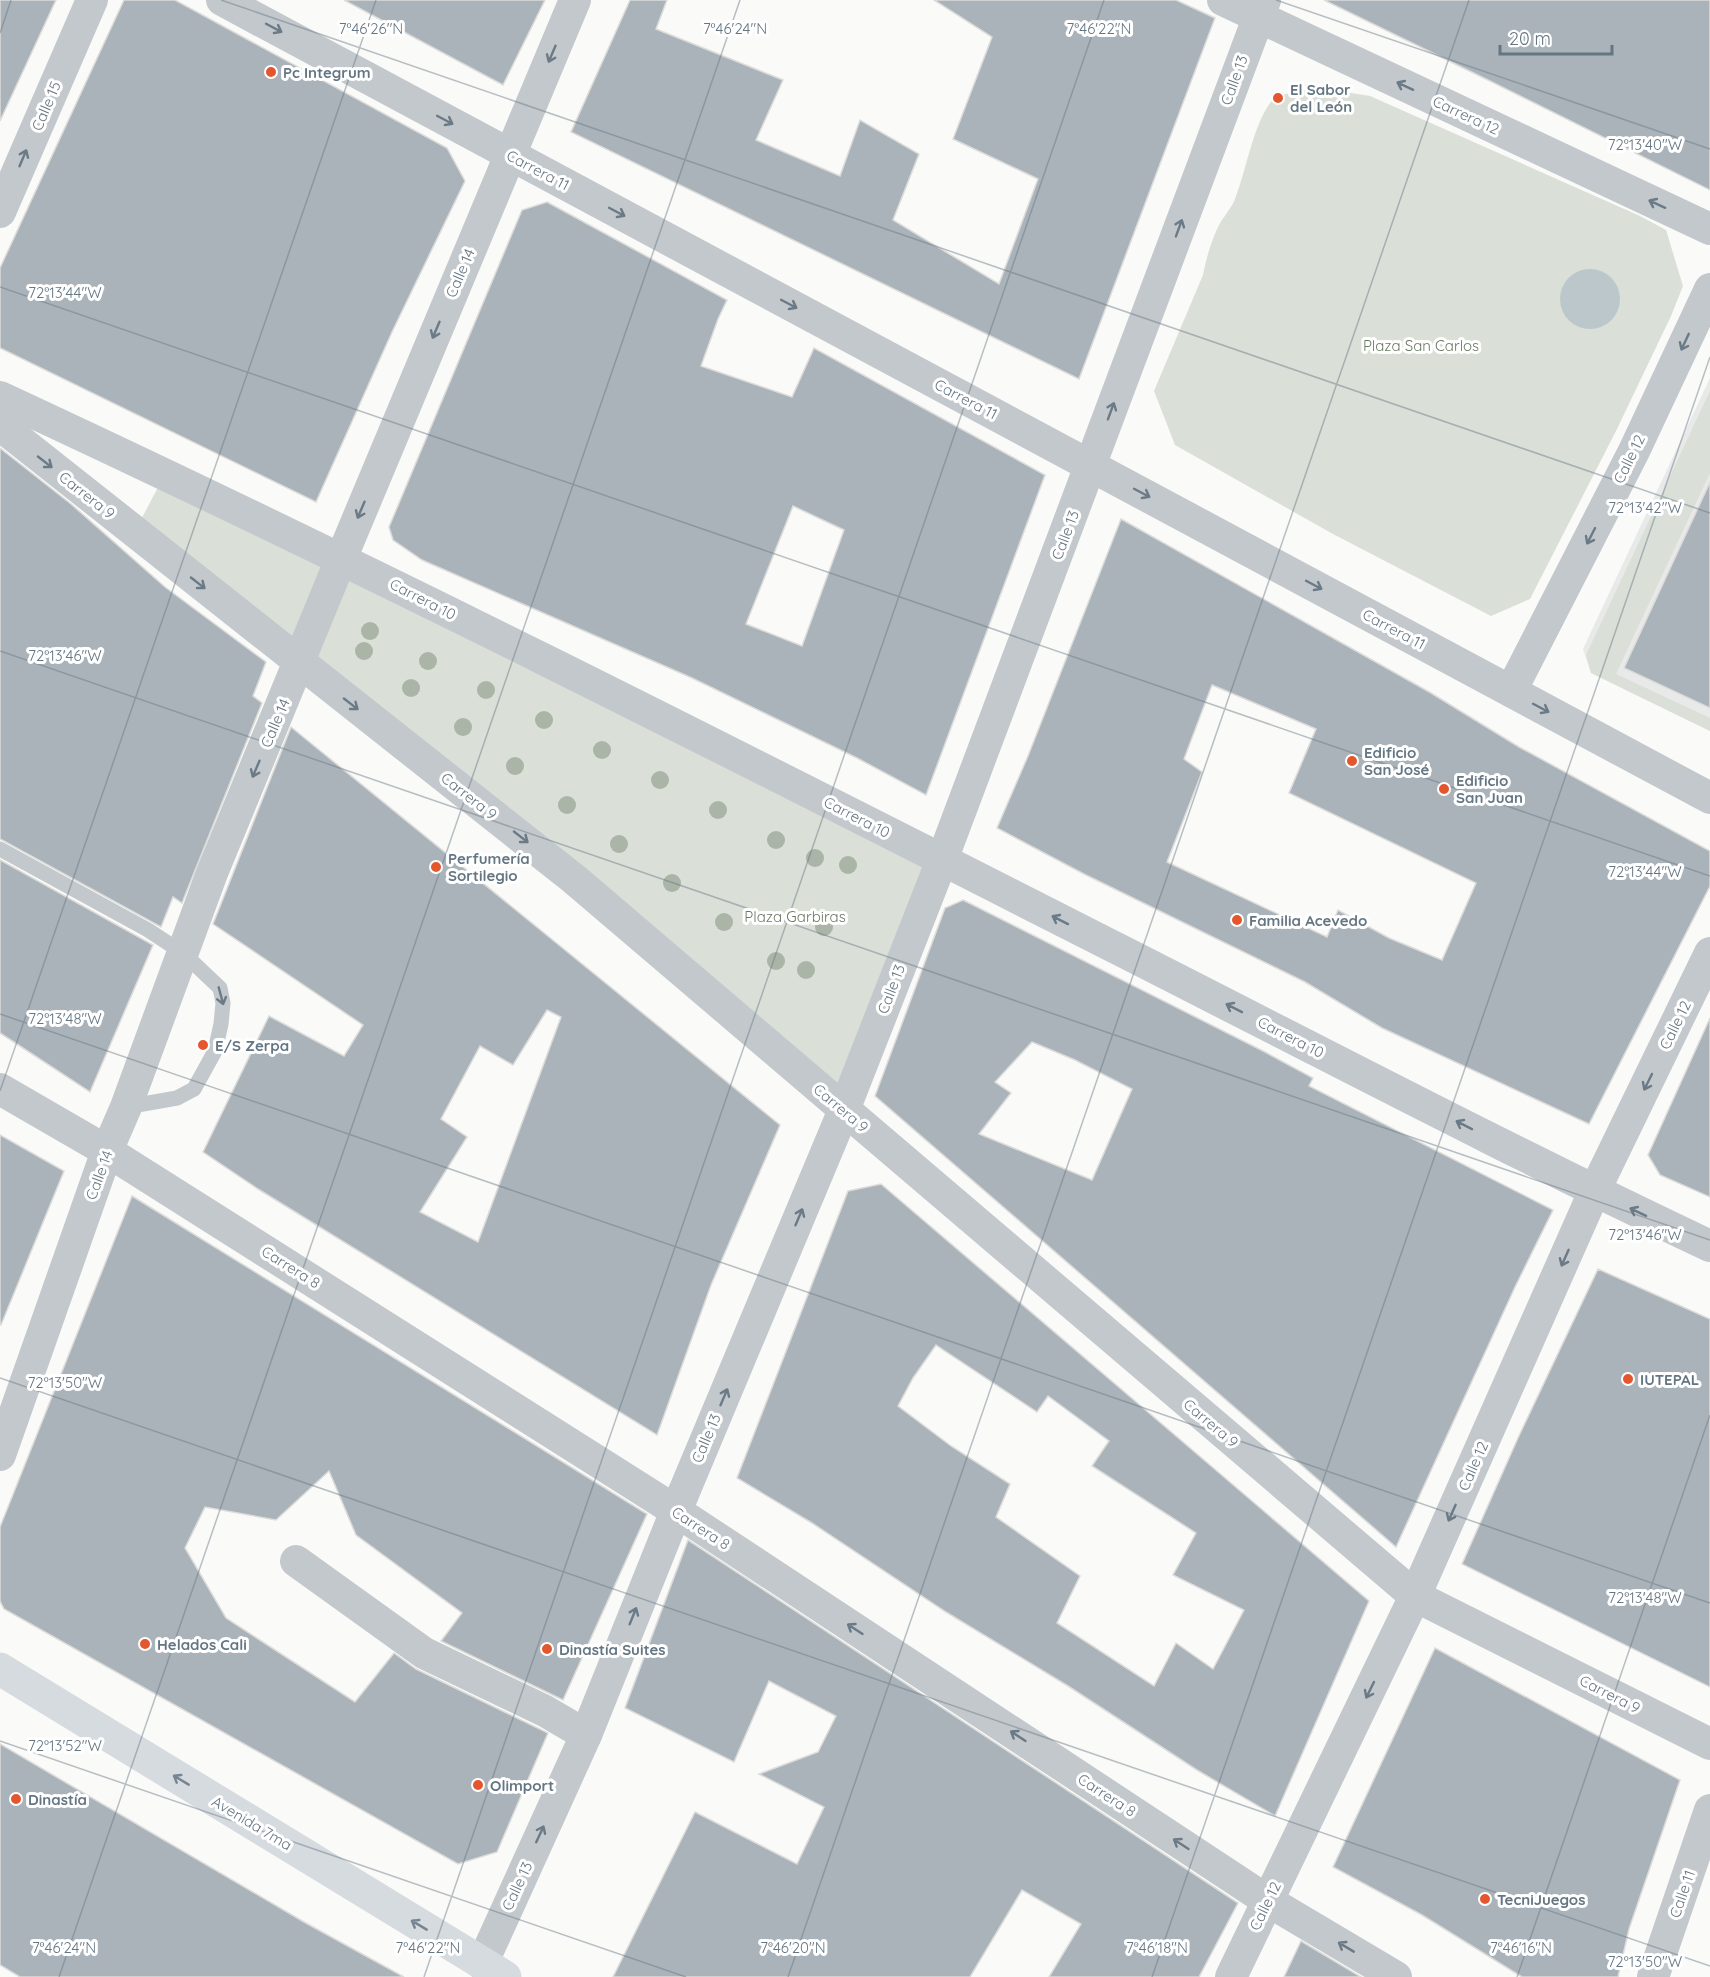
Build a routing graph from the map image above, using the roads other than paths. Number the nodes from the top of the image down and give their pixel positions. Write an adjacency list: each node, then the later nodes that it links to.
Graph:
1 (92, 0): 7 (street, Calle 15, one-way to 1)
2 (222, 0): 6 (street, Carrera 11, one-way to 6)
3 (575, 0): 6 (street, Calle 14, one-way to 6)
4 (1223, 0): 5 (street, Carrera 12)
5 (1262, 8): 8 (street, Carrera 12, one-way to 5); 12 (street, Calle 13, one-way to 5)
6 (509, 155): 12 (street, Carrera 11, one-way to 12); 13 (street, Calle 14, one-way to 13)
7 (0, 212)
8 (1710, 229)
9 (1710, 289): 15 (street, Calle 12, one-way to 15)
10 (0, 397): 13 (street, Carrera 10)
11 (0, 425): 14 (street, Carrera 9, one-way to 14)
12 (1091, 465): 15 (street, Carrera 11, one-way to 15); 18 (street, Calle 13)
13 (341, 559): 14 (street, Calle 14); 18 (street, Carrera 10)
14 (300, 663): 19 (street, Calle 14, one-way to 19); 23 (street, Carrera 9, one-way to 23)
15 (1511, 692): 16 (street, Carrera 11, one-way to 16)
16 (1710, 798)
17 (0, 849): 19 (lane)
18 (942, 860): 23 (street, Calle 13); 25 (street, Carrera 10, one-way to 18)
19 (183, 953): 22 (street, Calle 14); 22 (lane, one-way to 22)
20 (1710, 953): 25 (street, Calle 12, one-way to 25)
21 (0, 1089): 24 (street, Carrera 8)
22 (126, 1107): 24 (street, Calle 14)
23 (844, 1110): 28 (street, Calle 13, one-way to 23); 30 (street, Carrera 9)
24 (107, 1150): 27 (street, Calle 14); 28 (street, Carrera 8)
25 (1594, 1192): 26 (street, Carrera 10, one-way to 25); 30 (street, Calle 12, one-way to 30)
26 (1710, 1246)
27 (0, 1455)
28 (676, 1511): 32 (street, Calle 13, one-way to 28); 35 (street, Carrera 8, one-way to 28)
29 (296, 1561): 32 (street)
30 (1415, 1596): 33 (street, Carrera 9); 35 (street, Calle 12, one-way to 35)
31 (0, 1669): 36 (street, Avenida 7ma, one-way to 31)
32 (586, 1734): 36 (street, Calle 13, one-way to 32)
33 (1710, 1744)
34 (1710, 1810): 39 (street, Calle 11)
35 (1268, 1901): 37 (street, Calle 12); 38 (street, Carrera 8, one-way to 35)
36 (493, 1970)
37 (1231, 1977)
38 (1396, 1977)
39 (1653, 1977)

